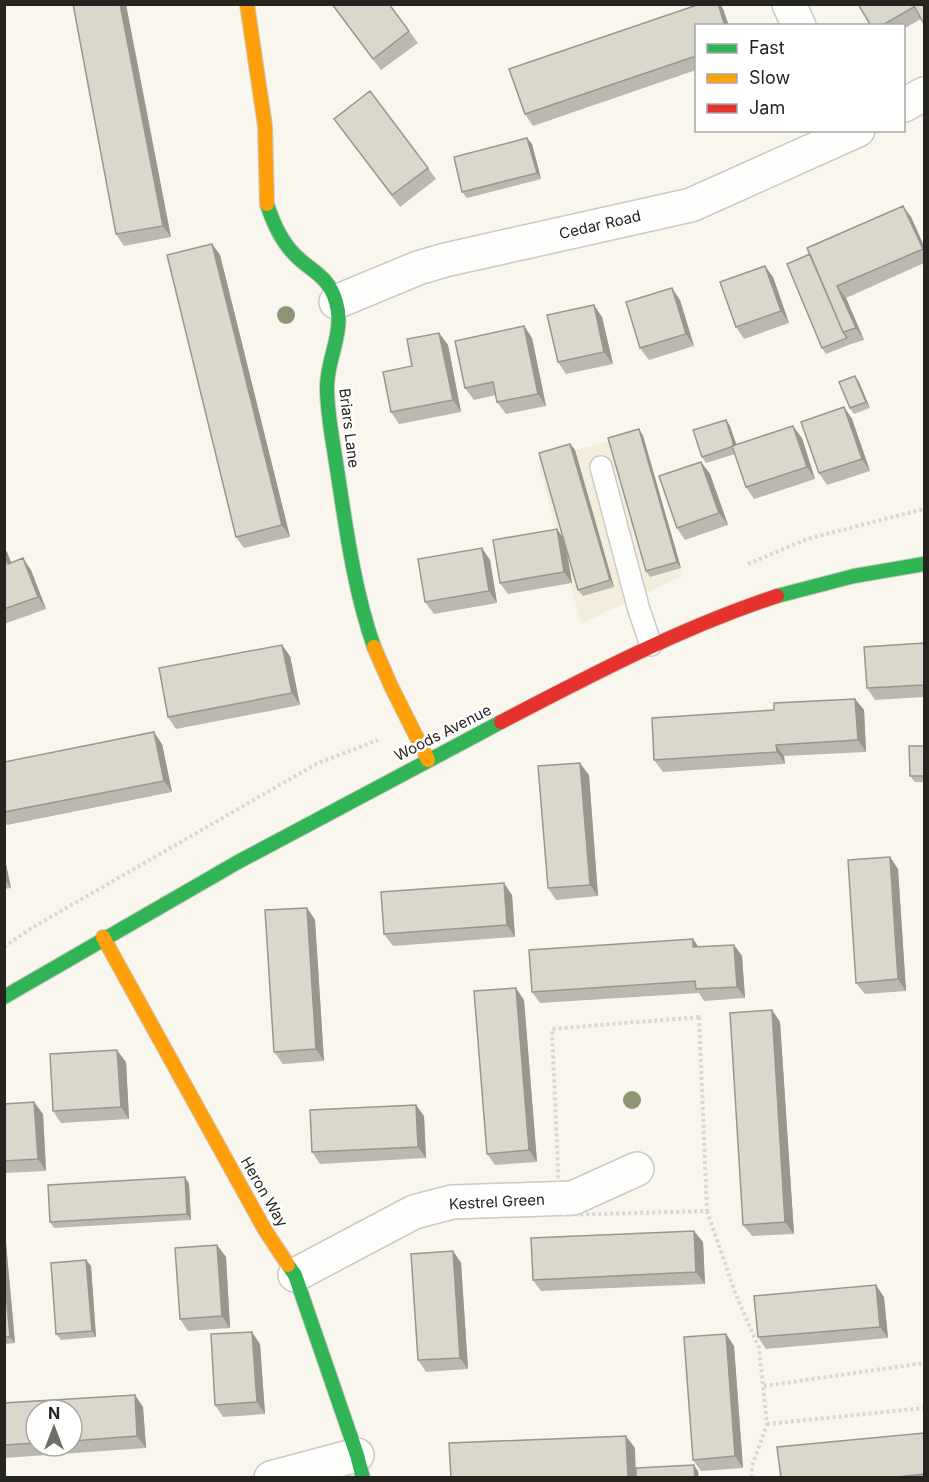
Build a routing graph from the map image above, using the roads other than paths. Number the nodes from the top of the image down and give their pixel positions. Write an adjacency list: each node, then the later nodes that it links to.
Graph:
1 (247, 4): 7 (street, Briars Lane)
2 (789, 4): 3 (street)
3 (798, 24)
4 (924, 94): 5 (street)
5 (905, 104)
6 (853, 132): 7 (street, Cedar Road)
7 (336, 302): 11 (street, Briars Lane)
8 (601, 467): 10 (lane)
9 (924, 564): 10 (street, Woods Avenue)
10 (651, 645): 11 (street, Woods Avenue)
11 (428, 760): 12 (street, Woods Avenue)
12 (104, 937): 13 (street, Woods Avenue); 15 (street, Heron Way)
13 (4, 997)
14 (637, 1169): 15 (street, Kestrel Green)
15 (295, 1275): 16 (street, Heron Way)
16 (360, 1466): 17 (street)
17 (272, 1478)

